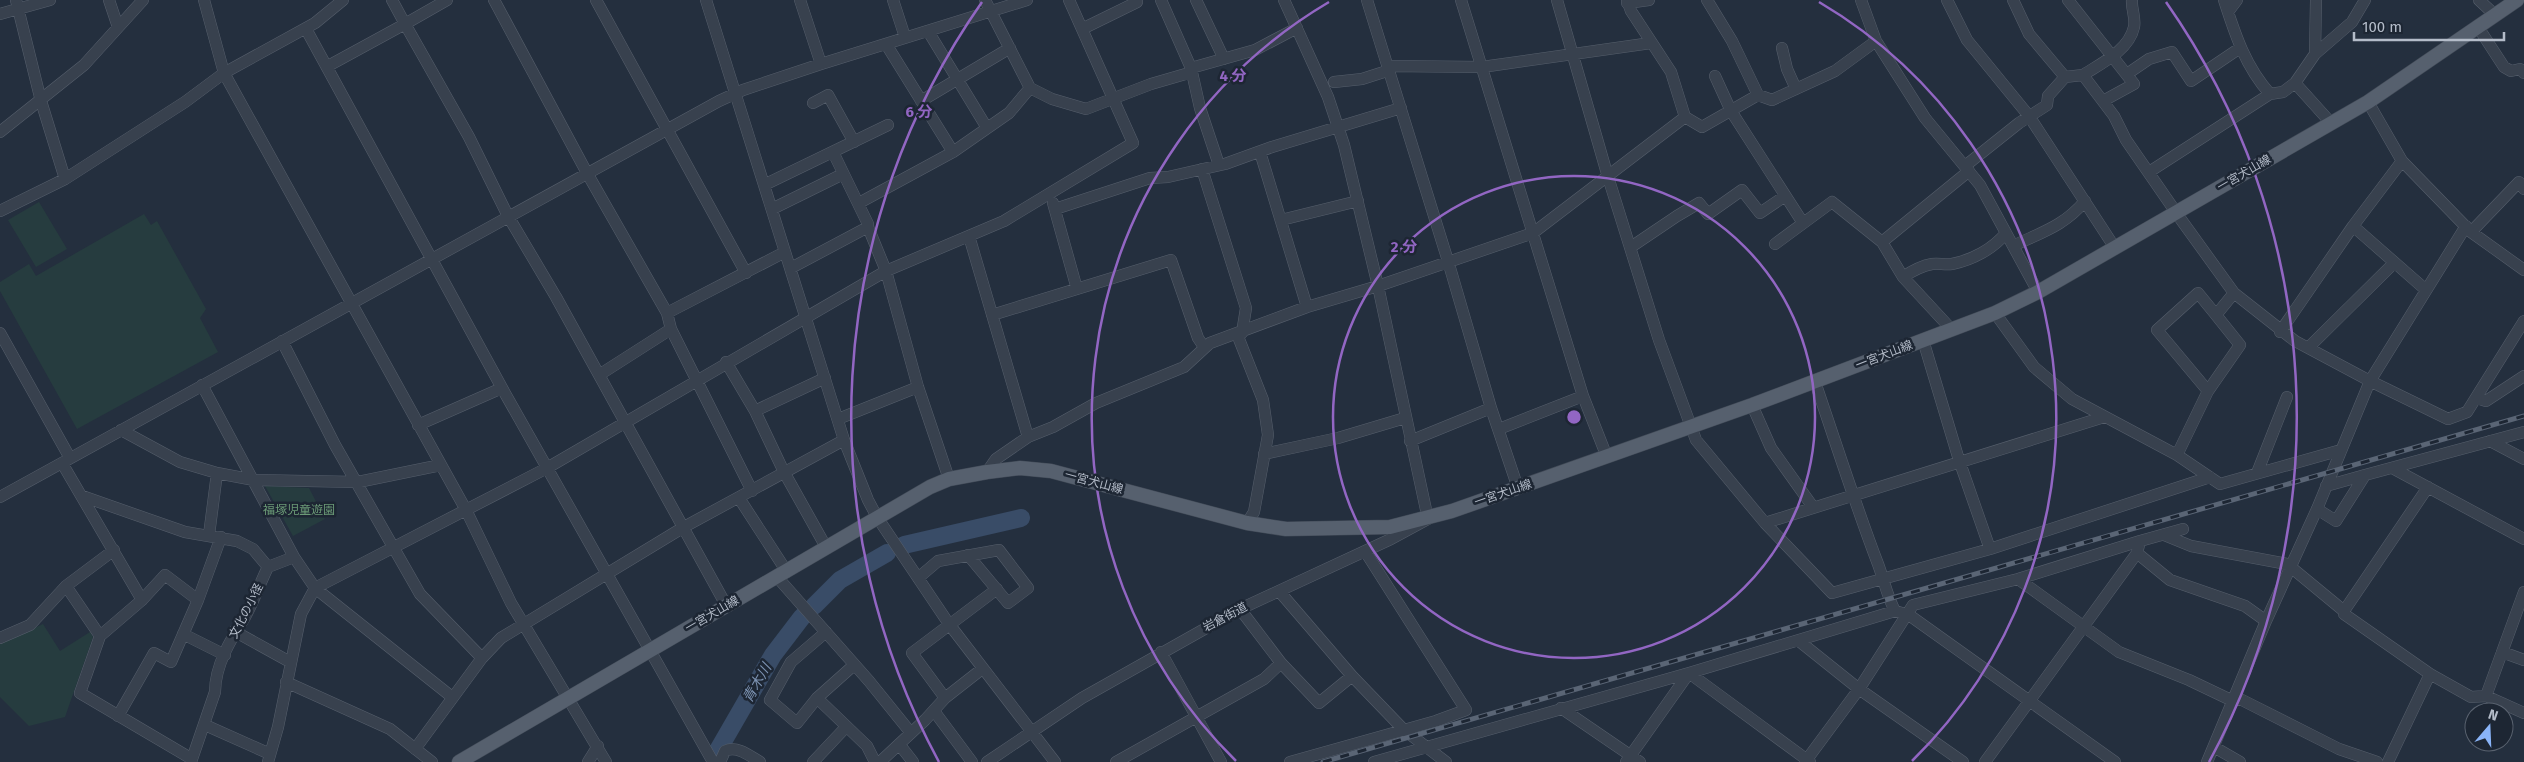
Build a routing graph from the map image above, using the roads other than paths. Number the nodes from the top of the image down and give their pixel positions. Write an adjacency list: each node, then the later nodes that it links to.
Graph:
1 (50, 0): 37 (street)
2 (109, 0): 43 (street)
3 (143, 0): 43 (street)
4 (204, 0): 65 (street)
5 (343, 0): 46 (street)
6 (392, 0): 42 (street)
7 (447, 0): 42 (street)
8 (494, 0): 104 (street)
9 (800, 0): 60 (street)
10 (894, 0): 49 (street)
11 (985, 0): 38 (street)
12 (1027, 0): 38 (street)
13 (1069, 0): 47 (street)
14 (1161, 0): 63 (street)
15 (1196, 0): 59 (street)
16 (1284, 0): 45 (street)
17 (1367, 0): 64 (street)
18 (1461, 0): 62 (street)
19 (1557, 0): 56 (street)
20 (1649, 0): 35 (street)
21 (1707, 0): 78 (street)
22 (1861, 0): 50 (street)
23 (1947, 0): 87 (street)
24 (2013, 0): 70 (street)
25 (2068, 0): 58 (street)
26 (2132, 0): 58 (street)
27 (2224, 0): 39 (street)
28 (2237, 0): 39 (street)
29 (2316, 0): 57 (street)
30 (2365, 0): 57 (street)
31 (2479, 0): 41 (street)
32 (2517, 0): 41 (main road, 一宮犬山線)
33 (599, 1): 93 (street)
34 (708, 1): 76 (street)
35 (1627, 1): 51 (street)
36 (1137, 2): 47 (street)
37 (17, 4): 40 (street); 80 (street)
38 (990, 11): 48 (street); 53 (street)
39 (2228, 12): 55 (street)
40 (0, 14)
41 (2495, 15): 44 (main road, 一宮犬山線)
42 (405, 24): 61 (street); 119 (street)
43 (118, 26): 80 (street)
44 (2478, 27): 66 (street); 83 (main road, 一宮犬山線)
45 (1297, 28): 59 (street); 91 (street)
46 (306, 29): 61 (street); 65 (street)
47 (1082, 29): 79 (street)
48 (928, 31): 49 (street); 71 (street)
49 (905, 37): 52 (street)
50 (1876, 41): 75 (street); 101 (street)
51 (1651, 43): 56 (street); 88 (street)
52 (886, 44): 60 (street); 81 (street)
53 (1010, 48): 71 (street); 74 (street)
54 (1782, 48): 75 (street)
55 (2240, 48): 68 (street); 77 (street)
56 (1574, 54): 62 (street); 106 (street)
57 (2315, 54): 73 (street)
58 (2113, 57): 67 (street); 68 (street)
59 (1224, 59): 63 (street)
60 (821, 64): 76 (street)
61 (328, 66): 134 (street)
62 (1482, 67): 64 (street); 125 (street)
63 (1191, 68): 79 (street); 100 (street)
64 (1389, 68): 72 (street); 85 (street)
65 (224, 73): 107 (street); 147 (street)
66 (2524, 73)
67 (2083, 74): 70 (street); 82 (street)
68 (2127, 74): 82 (street)
69 (1715, 76): 86 (street)
70 (2065, 77): 87 (street)
71 (958, 79): 81 (street); 92 (street)
72 (1334, 82)
73 (2295, 83): 77 (street); 89 (street)
74 (1030, 88): 79 (street); 92 (street)
75 (1796, 89): 78 (street)
76 (736, 94): 93 (street); 109 (street)
77 (2270, 94): 103 (street)
78 (1758, 95): 86 (street)
79 (1113, 98): 110 (street)
80 (41, 101): 94 (street); 107 (street)
81 (921, 101): 97 (street)
82 (2103, 101): 103 (street)
83 (2368, 102): 89 (main road, 一宮犬山線); 99 (street)
84 (813, 103): 95 (street)
85 (1400, 108): 91 (street); 135 (street)
86 (1731, 111): 88 (street); 111 (street)
87 (2029, 116): 101 (street); 113 (street)
88 (1685, 117): 106 (street)
89 (2331, 123): 118 (main road, 一宮犬山線)
90 (888, 124): 95 (street)
91 (1339, 127): 98 (street); 112 (street)
92 (987, 128): 97 (street)
93 (667, 131): 104 (street); 140 (street)
94 (0, 132)
95 (854, 142): 96 (street)
96 (833, 152): 105 (street); 109 (street)
97 (953, 152): 114 (street)
98 (1260, 152): 100 (street); 120 (street)
99 (2402, 160): 122 (street); 124 (street)
100 (1219, 165): 102 (street)
101 (1967, 168): 126 (street); 128 (street)
102 (1202, 169): 116 (street); 159 (street)
103 (2149, 172): 118 (street)
104 (587, 173): 119 (street); 149 (street)
105 (843, 174): 114 (street); 115 (street)
106 (1608, 177): 125 (street); 131 (street)
107 (64, 180): 117 (street)
108 (2522, 181): 124 (street)
109 (764, 185): 115 (street)
110 (1050, 194): 116 (street); 127 (street)
111 (1785, 196): 121 (street); 131 (street)
112 (1358, 201): 120 (street); 142 (street)
113 (2085, 201): 130 (street); 132 (street)
114 (858, 203): 123 (street)
115 (772, 209): 133 (street)
116 (1055, 209): 143 (street)
117 (0, 211)
118 (2177, 212): 132 (main road, 一宮犬山線); 146 (street)
119 (508, 216): 134 (street); 165 (street)
120 (1281, 220): 148 (street)
121 (1803, 223): 128 (street); 129 (street)
122 (2353, 226): 136 (street); 157 (street)
123 (868, 227): 137 (street); 139 (street)
124 (2469, 229): 138 (street); 144 (street)
125 (1533, 233): 135 (street); 175 (street)
126 (2006, 234): 130 (street); 141 (street)
127 (969, 236): 139 (street); 151 (street)
128 (1882, 242): 141 (street)
129 (1775, 244)
130 (2013, 246): 145 (street)
131 (1631, 247): 186 (street)
132 (2115, 248): 145 (main road, 一宮犬山線)
133 (785, 252): 137 (street); 140 (street)
134 (432, 259): 147 (street); 173 (street)
135 (1448, 261): 142 (street); 179 (street)
136 (2394, 263): 144 (street); 163 (street)
137 (791, 268): 153 (street)
138 (2524, 270)
139 (886, 271): 153 (street); 172 (street)
140 (746, 273): 149 (street)
141 (1903, 277): 156 (street)
142 (1378, 286): 148 (street); 182 (street)
143 (1077, 289): 151 (street); 162 (street)
144 (2426, 290): 169 (street)
145 (2038, 292): 150 (main road, 一宮犬山線)
146 (2234, 293): 152 (street); 157 (street)
147 (350, 304): 161 (street); 185 (street)
148 (1307, 307): 159 (street)
149 (667, 313): 155 (street)
150 (1995, 313): 156 (main road, 一宮犬山線); 181 (street)
151 (992, 315): 190 (street)
152 (2216, 315): 174 (street); 174 (street)
153 (806, 318): 164 (street); 167 (street)
154 (2524, 321): 177 (street)
155 (671, 330): 165 (street); 168 (street)
156 (1952, 330): 160 (main road, 一宮犬山線)
157 (2280, 332): 163 (street)
158 (0, 333): 199 (street)
159 (1240, 333): 162 (street); 195 (street)
160 (1923, 340): 170 (main road, 一宮犬山線); 200 (street)
161 (282, 341): 171 (street); 212 (street)
162 (1204, 347): 190 (street)
163 (2309, 347): 169 (street)
164 (726, 362): 168 (street); 180 (street)
165 (599, 375): 184 (street)
166 (2524, 376): 177 (street)
167 (825, 378): 180 (street); 183 (street)
168 (698, 379): 184 (street); 216 (street)
169 (2370, 381): 177 (street); 194 (street)
170 (1815, 382): 178 (main road, 一宮犬山線); 217 (street)
171 (202, 385): 188 (street); 211 (street)
172 (918, 387): 183 (street); 210 (street)
173 (502, 388): 185 (street); 202 (street)
174 (2208, 391): 196 (street)
175 (1583, 396): 187 (street); 197 (street)
176 (2287, 397): 206 (street)
177 (2477, 398)
178 (1752, 405): 186 (main road, 一宮犬山線); 221 (street)
179 (1491, 408): 187 (street); 192 (street)
180 (755, 411): 204 (street)
181 (2104, 417): 196 (street); 200 (street)
182 (1405, 418): 192 (street); 195 (street)
183 (838, 419): 191 (street)
184 (626, 424): 202 (street); 228 (street)
185 (418, 425): 201 (street)
186 (1690, 427): 197 (main road, 一宮犬山線); 227 (street)
187 (1499, 429): 215 (street)
188 (121, 430): 199 (street); 207 (street)
189 (2524, 432): 193 (street)
190 (1028, 437): 205 (street)
191 (844, 440): 204 (street); 224 (street)
192 (1410, 441): 225 (street)
193 (2490, 441): 198 (street); 203 (street)
194 (2342, 450): 206 (street); 213 (street)
195 (1264, 454): 226 (street)
196 (2177, 455): 209 (street)
197 (1607, 457): 215 (main road, 一宮犬山線)
198 (2524, 459)
199 (66, 460): 218 (street); 219 (street)
200 (1959, 460): 217 (street); 236 (street)
201 (441, 465): 212 (street); 223 (street)
202 (547, 468): 223 (street); 244 (street)
203 (2394, 468): 208 (street); 214 (street)
204 (784, 472): 216 (street); 235 (street)
205 (987, 472): 210 (main road, 一宮犬山線); 226 (main road, 一宮犬山線)
206 (2257, 473): 209 (street)
207 (217, 474): 211 (street); 231 (street)
208 (2365, 475): 213 (street); 222 (street)
209 (2210, 477): 236 (street)
210 (949, 479): 224 (main road, 一宮犬山線)
211 (254, 480): 212 (street); 241 (street)
212 (358, 482): 234 (street)
213 (2326, 486): 222 (street)
214 (2428, 487): 232 (street); 259 (street)
215 (1518, 488): 225 (main road, 一宮犬山線)
216 (752, 491): 220 (street)
217 (1851, 495): 221 (street); 247 (street)
218 (82, 496): 231 (street); 237 (street)
219 (0, 498)
220 (740, 498): 228 (street); 245 (street)
221 (1813, 507): 227 (street)
222 (2317, 509): 243 (street)
223 (466, 510): 234 (street); 262 (street)
224 (877, 517): 235 (main road, 一宮犬山線); 246 (street)
225 (1428, 519): 226 (main road, 一宮犬山線); 238 (street, 岩倉街道)
226 (1247, 523)
227 (1764, 523): 247 (street)
228 (684, 527): 244 (street); 256 (street)
229 (2183, 529): 230 (street)
230 (2164, 535): 233 (street); 243 (street)
231 (215, 536): 242 (street); 255 (street)
232 (2524, 540)
233 (2140, 541): 239 (street); 248 (street)
234 (394, 547): 250 (street); 275 (street)
235 (826, 547): 245 (main road, 一宮犬山線)
236 (1990, 549): 247 (street)
237 (114, 550): 249 (street); 254 (street)
238 (1365, 551): 252 (street, 岩倉街道); 300 (street)
239 (2137, 553): 261 (street); 264 (street)
240 (968, 555): 246 (street); 251 (street); 251 (street)
241 (294, 557): 242 (street); 250 (street)
242 (268, 567): 265 (street, 文化の小径)
243 (2291, 567): 259 (street); 261 (street)
244 (607, 574): 262 (street); 271 (street)
245 (782, 575): 256 (main road, 一宮犬山線); 266 (street)
246 (918, 578): 263 (street)
247 (1884, 579): 258 (street)
248 (2018, 579): 260 (street); 264 (street)
249 (66, 586): 268 (street); 269 (street)
250 (316, 588): 277 (street); 287 (street)
251 (997, 589): 263 (street)
252 (1279, 592): 257 (street, 岩倉街道); 283 (street)
253 (2524, 592): 273 (street)
254 (142, 600): 255 (street); 268 (street)
255 (198, 600): 267 (street)
256 (726, 605): 271 (main road, 一宮犬山線)
257 (1240, 609): 272 (street, 岩倉街道); 278 (street)
258 (1894, 611): 260 (street); 270 (street)
259 (2344, 611): 282 (street)
260 (1909, 615): 285 (street); 292 (street)
261 (2266, 621): 291 (street)
262 (525, 623): 275 (street); 290 (street)
263 (950, 624): 280 (street); 289 (street)
264 (2083, 627): 291 (street); 292 (street)
265 (234, 631): 274 (street, 文化の小径); 277 (street)
266 (826, 632): 279 (street); 288 (street)
267 (183, 634): 274 (street); 296 (street)
268 (100, 636): 296 (street)
269 (0, 638)
270 (1799, 641): 281 (street); 285 (street)
271 (650, 650): 290 (main road, 一宮犬山線); 316 (street)
272 (1161, 652): 297 (street); 301 (street, 岩倉街道)
273 (2502, 652): 276 (street); 286 (street)
274 (224, 655): 298 (street, 文化の小径)
275 (482, 658): 287 (street)
276 (2524, 660)
277 (290, 662): 284 (street)
278 (1281, 663): 283 (street); 297 (street)
279 (854, 665): 288 (street); 302 (street)
280 (982, 669): 289 (street); 301 (street)
281 (1689, 673): 293 (street); 310 (street); 311 (street)
282 (2430, 674): 286 (street); 337 (street)
283 (1352, 676): 300 (street)
284 (286, 682): 307 (street); 308 (street)
285 (1859, 689): 311 (street); 331 (street)
286 (2486, 696): 295 (street)
287 (452, 697): 307 (street)
288 (818, 698): 299 (street)
289 (944, 698): 294 (street)
290 (569, 699): 304 (street); 313 (main road, 一宮犬山線)
291 (2233, 701): 306 (street); 336 (street)
292 (2030, 702): 332 (street); 333 (street)
293 (1561, 708): 305 (street); 310 (street)
294 (934, 711): 302 (street); 323 (street)
295 (2524, 713)
296 (118, 716): 309 (street)
297 (1196, 716): 326 (street); 327 (street)
298 (205, 725): 308 (street); 309 (street, 文化の小径)
299 (846, 727): 319 (street); 320 (street)
300 (1403, 729): 305 (street); 328 (street)
301 (1030, 731): 324 (street, 岩倉街道); 325 (street)
302 (911, 733): 303 (street)
303 (899, 744): 321 (street); 322 (street)
304 (598, 746): 314 (street); 315 (street)
305 (1426, 746): 329 (street); 330 (street)
306 (2214, 747): 334 (street); 335 (street)
307 (415, 748): 312 (street)
308 (269, 758)
309 (191, 760)
310 (1632, 760)
311 (1807, 761)
312 (432, 762)
313 (459, 762)
314 (588, 762)
315 (606, 762)
316 (714, 762)
317 (720, 762): 318 (street)
318 (760, 762)
319 (813, 762)
320 (875, 762)
321 (880, 762)
322 (913, 762)
323 (972, 762)
324 (987, 762)
325 (1055, 762)
326 (1116, 762)
327 (1221, 762)
328 (1290, 762)
329 (1374, 762)
330 (1446, 762)
331 (1964, 762)
332 (1985, 762)
333 (2115, 762)
334 (2207, 762)
335 (2240, 762)
336 (2377, 762)
337 (2388, 762)

